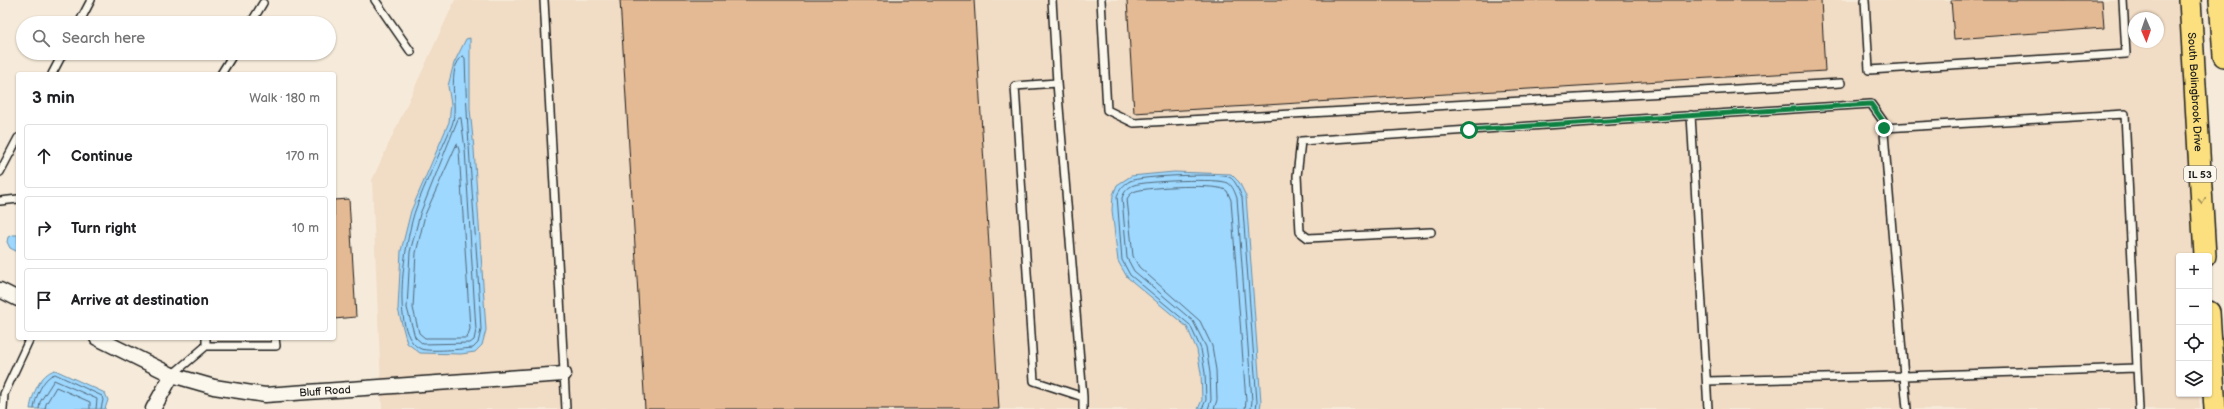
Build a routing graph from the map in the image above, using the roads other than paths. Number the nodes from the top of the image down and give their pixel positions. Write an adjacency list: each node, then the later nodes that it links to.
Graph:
1 (91, 0): 11 (lane)
2 (375, 0): 13 (lane)
3 (544, 0): 37 (lane)
4 (1052, 0): 19 (lane)
5 (1101, 0): 20 (lane)
6 (1865, 0): 7 (lane)
7 (2123, 0)
8 (2190, 0): 28 (main road, South Bolingbrook Drive / IL 53, one-way to 28)
9 (2220, 0): 14 (main road)
10 (262, 1): 12 (lane)
11 (83, 16)
12 (254, 16)
13 (411, 52)
14 (2224, 56)
15 (59, 60): 17 (lane)
16 (230, 60): 18 (lane)
17 (53, 72)
18 (222, 72)
19 (1057, 83): 41 (lane); 41 (lane)
20 (1841, 83)
21 (1691, 115): 22 (lane); 27 (lane); 40 (lane)
22 (1884, 128): 36 (lane); 39 (lane)
23 (16, 142): 24 (lane)
24 (0, 172)
25 (16, 199): 26 (lane)
26 (0, 201)
27 (1431, 232)
28 (2205, 253)
29 (0, 290): 30 (street)
30 (16, 298)
31 (2210, 325): 49 (main road)
32 (29, 340): 42 (lane)
33 (101, 340): 38 (street, Bluff Road)
34 (275, 340): 35 (lane)
35 (206, 342): 38 (lane)
36 (2136, 368): 39 (lane); 48 (lane)
37 (564, 374): 38 (street, Bluff Road); 44 (lane)
38 (172, 375): 43 (street)
39 (1904, 376): 40 (lane); 47 (lane)
40 (1707, 381): 46 (lane)
41 (1082, 397): 45 (lane)
42 (3, 409)
43 (153, 409)
44 (566, 409)
45 (1083, 409)
46 (1708, 409)
47 (1907, 409)
48 (2139, 409)
49 (2215, 409)

